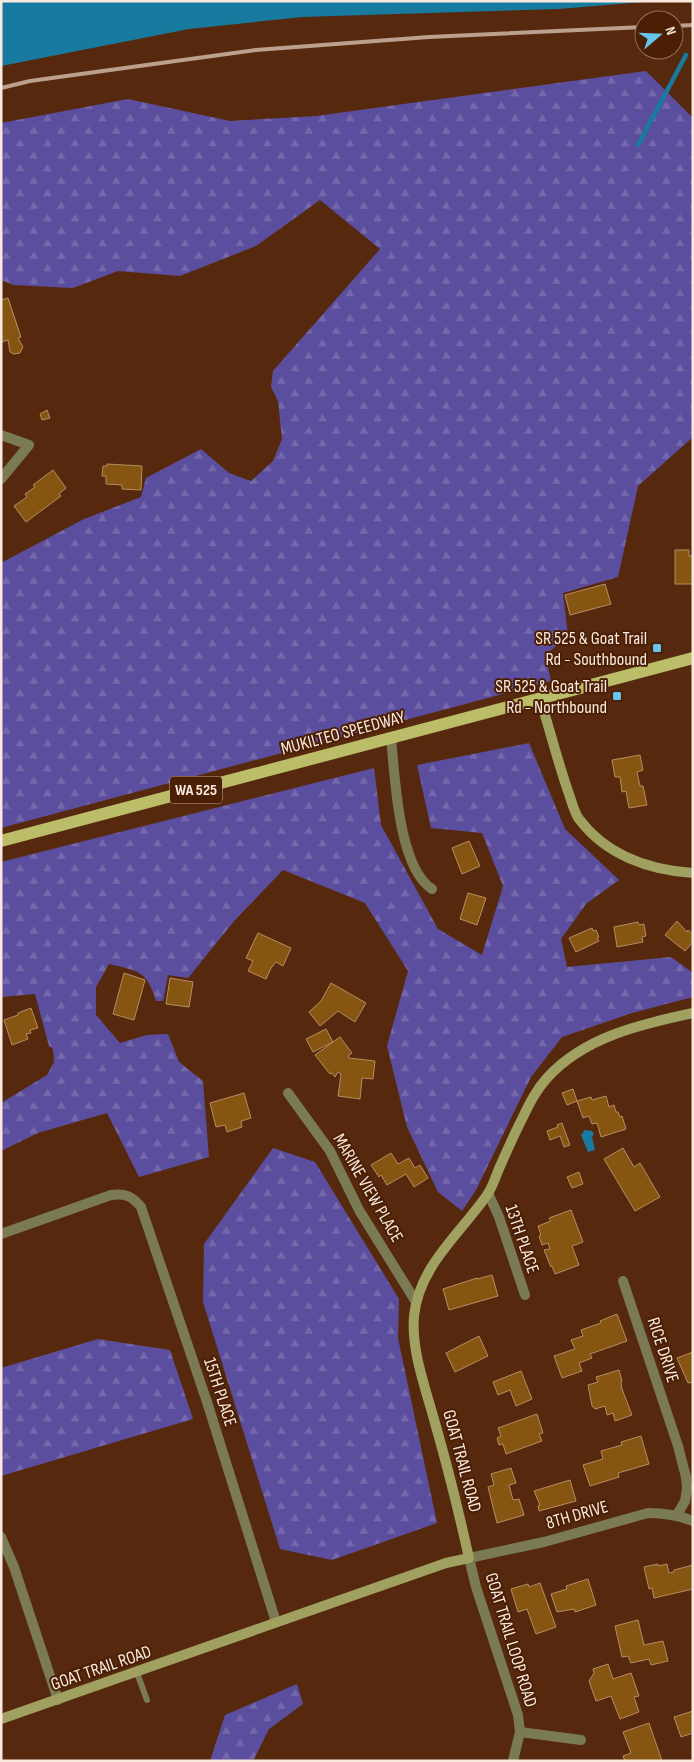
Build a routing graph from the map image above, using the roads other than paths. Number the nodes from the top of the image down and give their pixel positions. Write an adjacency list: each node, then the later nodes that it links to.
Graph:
1 (1, 435): 2 (street)
2 (1, 479)
3 (693, 658): 4 (main road, MUKILTEO SPEEDWAY / WA 525)
4 (540, 699): 5 (main road, MUKILTEO SPEEDWAY / WA 525); 7 (street)
5 (391, 738): 6 (main road, MUKILTEO SPEEDWAY / WA 525); 8 (street)
6 (1, 841)
7 (693, 873)
8 (432, 889)
9 (693, 1013): 11 (street, GOAT TRAIL ROAD)
10 (288, 1093): 15 (street, MARINE VIEW PLACE)
11 (488, 1193): 14 (street, 13TH PLACE); 15 (street, GOAT TRAIL ROAD)
12 (1, 1234): 20 (street, 15TH PLACE)
13 (623, 1281): 16 (street, RICE DRIVE)
14 (525, 1295)
15 (416, 1302): 19 (street, GOAT TRAIL ROAD)
16 (677, 1515): 17 (street, 8TH DRIVE); 19 (street, 8TH DRIVE)
17 (693, 1521)
18 (1, 1538): 22 (street)
19 (469, 1558): 20 (street, GOAT TRAIL ROAD); 25 (street, GOAT TRAIL LOOP ROAD)
20 (276, 1622): 21 (street, GOAT TRAIL ROAD)
21 (137, 1672): 22 (street, GOAT TRAIL ROAD); 23 (lane)
22 (58, 1700): 24 (street, GOAT TRAIL ROAD)
23 (147, 1700)
24 (1, 1719)
25 (520, 1732): 26 (street); 27 (street, GOAT TRAIL LOOP ROAD)
26 (581, 1740)
27 (514, 1761)

